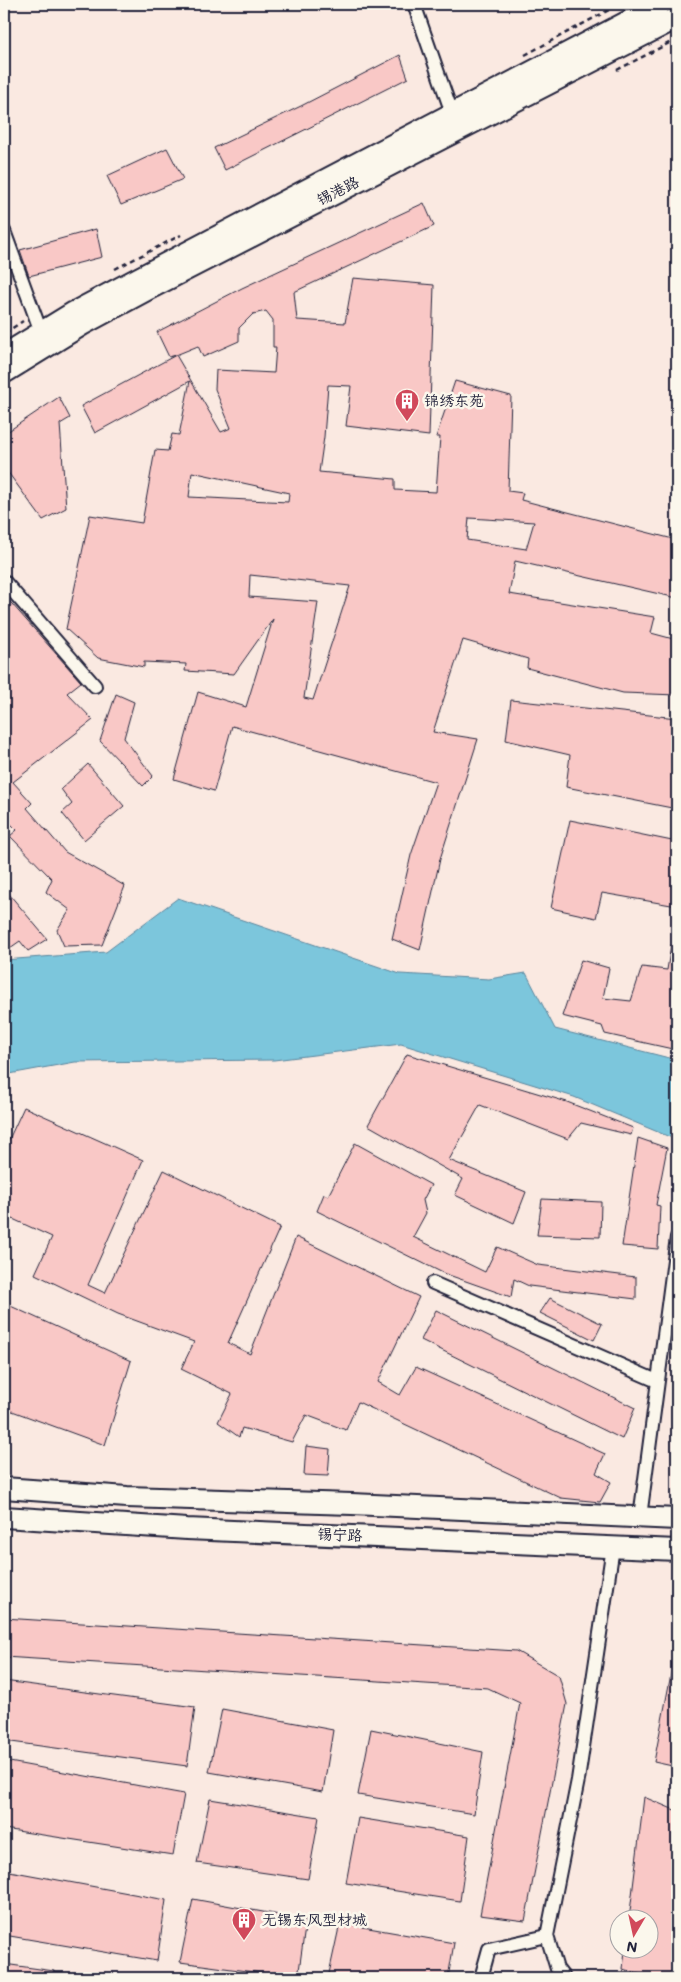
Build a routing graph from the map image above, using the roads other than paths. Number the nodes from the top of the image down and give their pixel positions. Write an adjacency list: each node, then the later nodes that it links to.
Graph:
1 (414, 4): 4 (street)
2 (661, 4): 4 (main road, 锡港路)
3 (677, 18): 8 (main road, 锡港路)
4 (452, 114): 6 (main road, 锡港路)
5 (4, 231): 6 (street)
6 (41, 332): 7 (main road, 锡港路)
7 (4, 355)
8 (4, 373)
9 (4, 581): 10 (street)
10 (94, 686)
11 (677, 1237): 13 (street)
12 (434, 1283): 13 (street)
13 (657, 1381): 16 (street)
14 (4, 1488): 16 (main road, 锡宁路)
15 (4, 1517): 18 (main road, 锡宁路)
16 (640, 1517): 17 (main road, 锡宁路)
17 (677, 1519)
18 (613, 1547): 19 (main road, 锡宁路); 20 (street)
19 (677, 1550)
20 (547, 1936): 21 (street); 22 (street)
21 (481, 1978)
22 (564, 1978)

